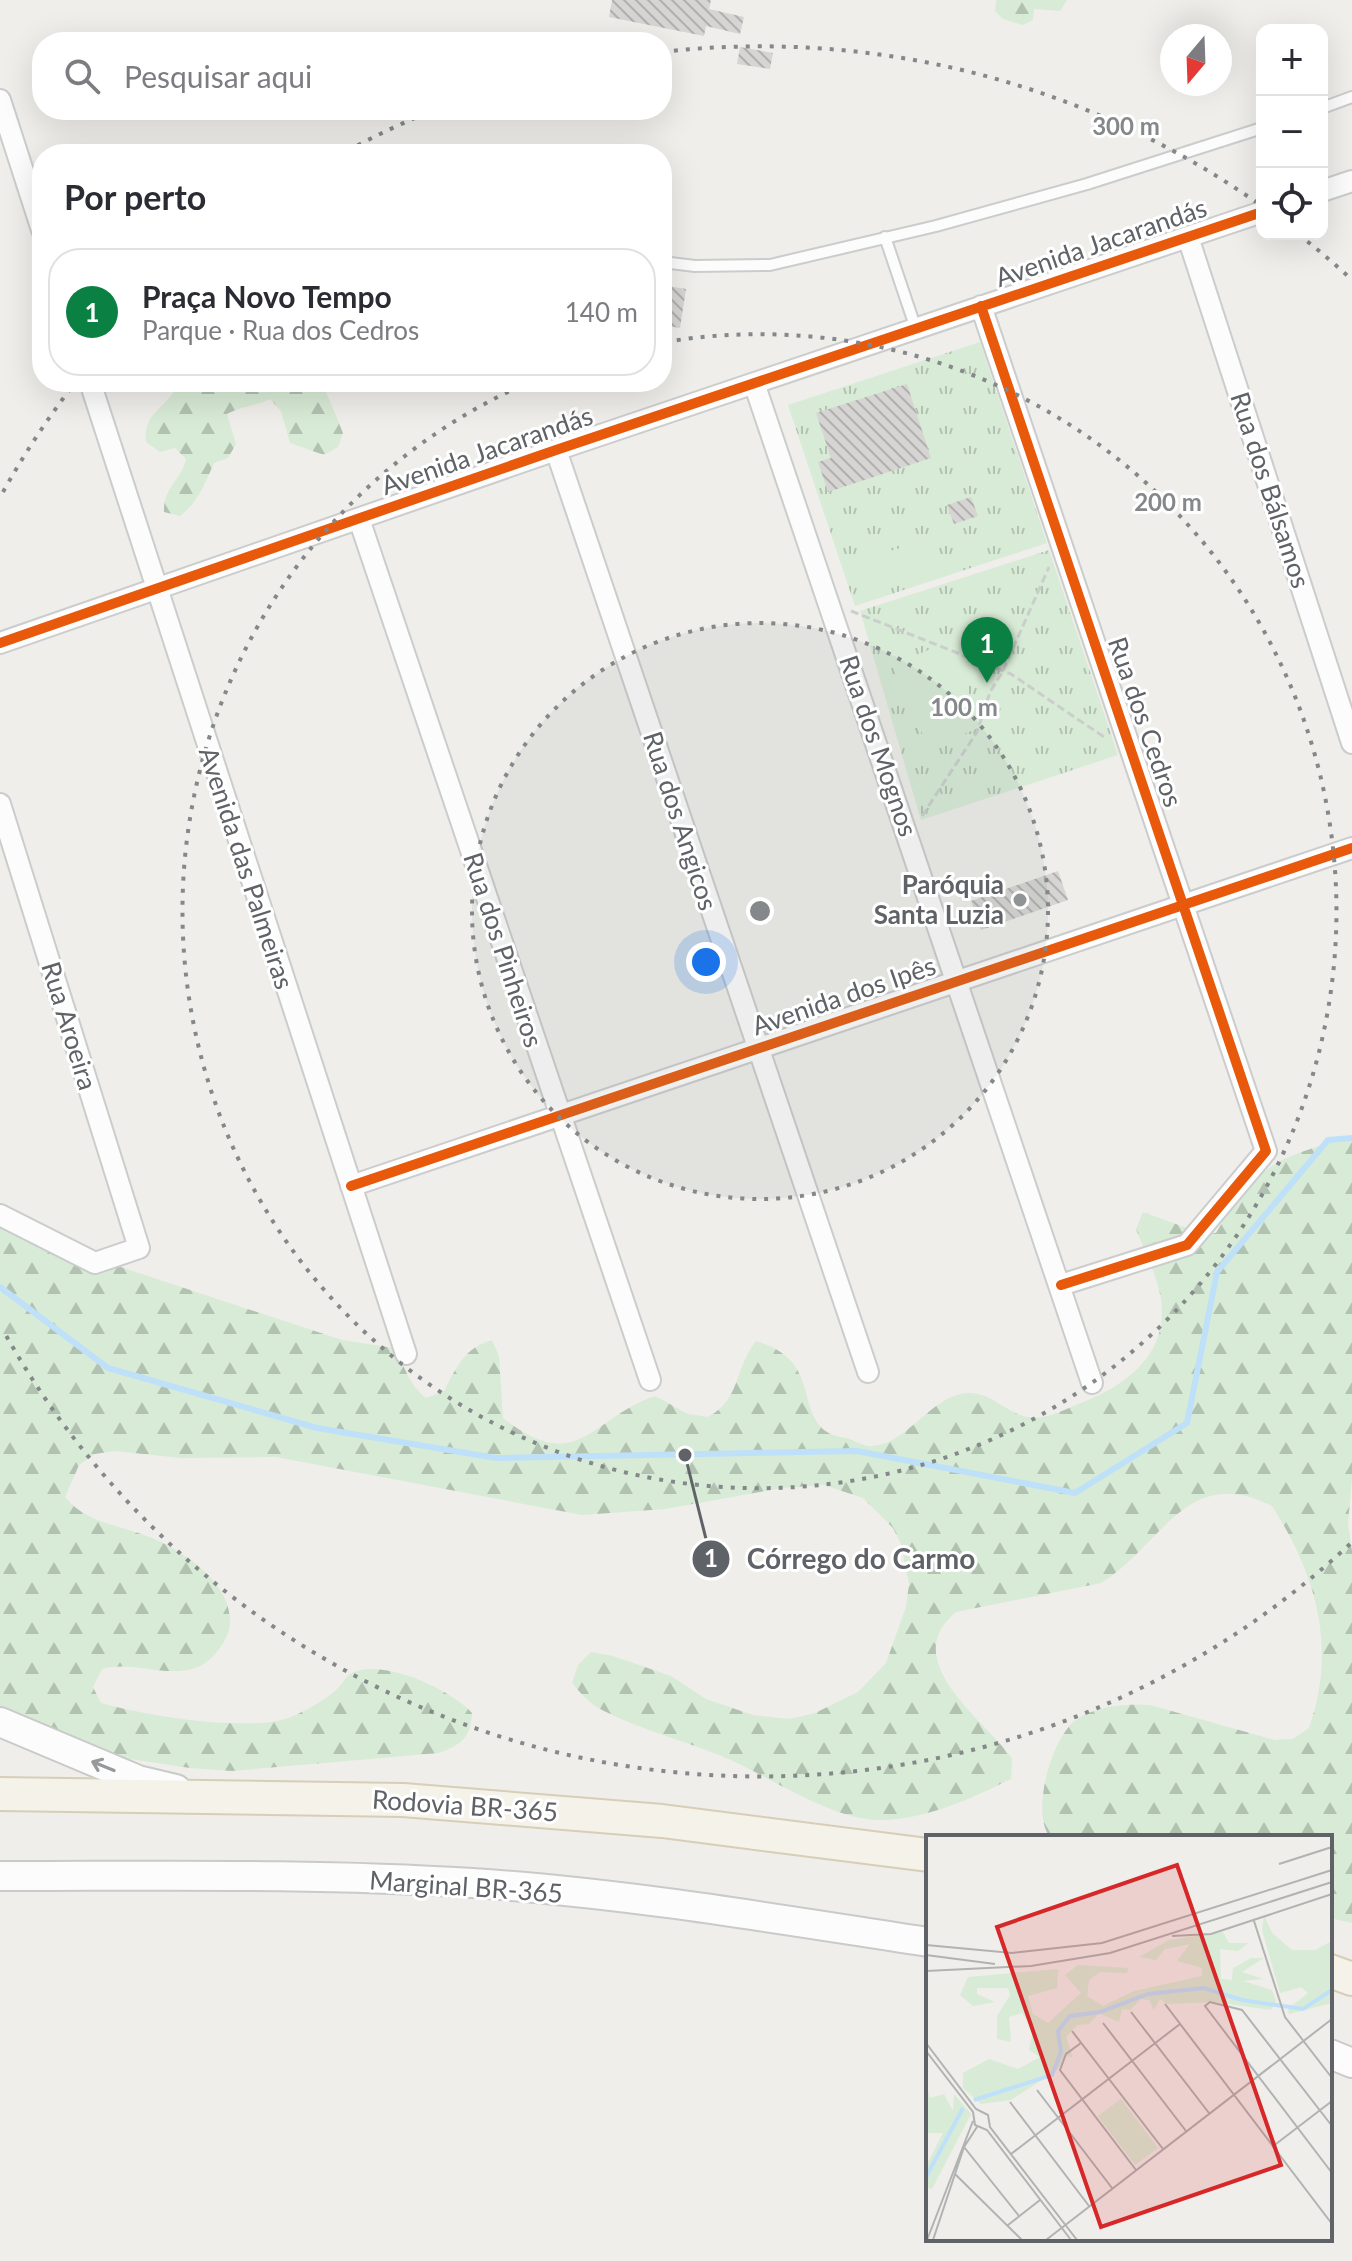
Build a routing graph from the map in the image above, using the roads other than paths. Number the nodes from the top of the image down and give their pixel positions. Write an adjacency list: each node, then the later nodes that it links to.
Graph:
1 (1352, 97): 3 (lane)
2 (0, 100): 5 (street)
3 (1328, 106)
4 (1256, 130): 10 (lane)
5 (8, 150): 8 (street)
6 (1352, 181): 7 (street)
7 (1328, 189)
8 (32, 206)
9 (1256, 214): 11 (street, Avenida Jacarandás)
10 (885, 237): 12 (lane); 14 (lane)
11 (1188, 237): 13 (street, Avenida Jacarandás); 21 (street, Rua dos Bálsamos)
12 (672, 263)
13 (981, 306): 14 (street, Avenida Jacarandás); 24 (street, Rua dos Cedros)
14 (916, 329): 15 (street, Avenida Jacarandás)
15 (754, 383): 17 (street, Avenida Jacarandás); 25 (street, Rua dos Mognos)
16 (93, 392): 19 (street, Avenida das Palmeiras)
17 (556, 450): 18 (street, Avenida Jacarandás); 26 (street, Rua dos Angicos)
18 (359, 519): 19 (street, Avenida Jacarandás); 27 (street, Rua dos Pinheiros)
19 (155, 590): 20 (street, Avenida Jacarandás); 28 (street, Avenida das Palmeiras)
20 (0, 643)
21 (1352, 743)
22 (0, 804): 29 (street, Rua Aroeira)
23 (1352, 848): 24 (street, Avenida dos Ipês)
24 (1183, 905): 25 (street, Avenida dos Ipês); 30 (street, Rua dos Cedros)
25 (958, 981): 26 (street, Avenida dos Ipês); 30 (street, Rua dos Mognos)
26 (756, 1049): 27 (street, Avenida dos Ipês); 32 (street, Rua dos Angicos)
27 (559, 1115): 28 (street, Avenida dos Ipês); 33 (street, Rua dos Pinheiros)
28 (351, 1186): 31 (street, Avenida das Palmeiras)
29 (0, 1215)
30 (1061, 1285): 34 (street, Rua dos Mognos)
31 (406, 1354)
32 (868, 1372)
33 (650, 1380)
34 (1092, 1383)
35 (0, 1722): 37 (street, one-way to 35)
36 (0, 1794): 37 (main road, Rodovia BR-365)
37 (204, 1797): 38 (main road, Rodovia BR-365)
38 (926, 1855)
39 (0, 1876): 40 (street, Marginal BR-365)
40 (926, 1942)
41 (1332, 1952): 42 (main road)
42 (1352, 1957)
43 (1332, 1972): 44 (main road)
44 (1352, 1979)
45 (1332, 2055): 46 (street)
46 (1352, 2063)

